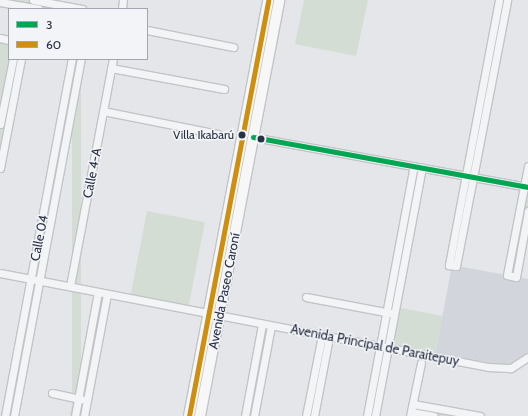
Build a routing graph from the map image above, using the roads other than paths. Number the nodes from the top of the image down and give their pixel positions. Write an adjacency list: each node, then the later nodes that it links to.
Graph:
1 (33, 0): 9 (street)
2 (268, 0): 45 (street, Avenida Paseo Caroní)
3 (279, 0): 24 (street, Avenida Paseo Caroní)
4 (499, 0): 10 (street)
5 (507, 0): 11 (street)
6 (0, 2): 7 (street)
7 (27, 3): 8 (street)
8 (36, 8)
9 (72, 8)
10 (494, 23): 11 (street); 32 (street)
11 (502, 24): 32 (street)
12 (148, 30): 13 (street)
13 (233, 47)
14 (12, 60): 22 (street)
15 (21, 60): 25 (street)
16 (72, 60): 26 (street, Calle 04)
17 (81, 60): 31 (street, Calle 04)
18 (112, 60): 19 (street, Calle 4-A)
19 (111, 68): 20 (street); 21 (street, Calle 4-A)
20 (224, 89)
21 (103, 111): 23 (street); 40 (street, Calle 4-A)
22 (0, 124)
23 (218, 134)
24 (253, 136): 27 (street); 47 (street, Avenida Paseo Caroní)
25 (1, 156): 30 (street)
26 (52, 166): 31 (street); 38 (street, Calle 04)
27 (414, 166): 29 (street); 35 (street)
28 (528, 166): 33 (street)
29 (422, 167): 32 (street); 36 (street)
30 (0, 168)
31 (61, 168): 39 (street, Calle 04)
32 (469, 176): 32 (street); 33 (street)
33 (526, 187): 34 (street)
34 (528, 211)
35 (397, 255): 36 (street); 44 (street)
36 (405, 256): 46 (street)
37 (0, 273): 38 (street, Avenida Principal de Paraitepuy)
38 (31, 279): 39 (street, Avenida Principal de Paraitepuy); 56 (street, Calle 04)
39 (40, 281): 40 (street, Avenida Principal de Paraitepuy); 57 (street, Calle 04)
40 (70, 286): 41 (street, Avenida Principal de Paraitepuy)
41 (98, 292): 42 (street, Avenida Principal de Paraitepuy); 59 (street)
42 (107, 294): 45 (street, Avenida Principal de Paraitepuy); 60 (street)
43 (306, 297): 44 (street)
44 (386, 312): 46 (street); 52 (street)
45 (209, 313): 47 (street, Avenida Principal de Paraitepuy); 69 (street, Avenida Paseo Caroní)
46 (395, 314): 53 (street)
47 (219, 316): 48 (street, Avenida Principal de Paraitepuy); 70 (street, Avenida Paseo Caroní)
48 (262, 324): 49 (street, Avenida Principal de Paraitepuy); 62 (street)
49 (271, 326): 50 (street, Avenida Principal de Paraitepuy); 63 (street)
50 (322, 335): 51 (street, Avenida Principal de Paraitepuy); 71 (street)
51 (330, 337): 52 (street, Avenida Principal de Paraitepuy); 72 (street)
52 (380, 346): 53 (street, Avenida Principal de Paraitepuy); 73 (street)
53 (388, 348): 54 (street, Avenida Principal de Paraitepuy); 74 (street)
54 (528, 357)
55 (421, 363): 61 (street)
56 (10, 386): 57 (street); 65 (street, Calle 04)
57 (19, 388): 66 (street, Calle 04)
58 (52, 393): 59 (street)
59 (78, 398): 60 (street); 67 (street)
60 (87, 400): 68 (street)
61 (413, 404): 64 (street); 76 (street)
62 (246, 413): 63 (street)
63 (255, 413)
64 (411, 414): 75 (street)
65 (5, 416)
66 (14, 416)
67 (75, 416)
68 (84, 416)
69 (189, 416)
70 (200, 416)
71 (306, 416)
72 (314, 416)
73 (367, 416)
74 (375, 416)
75 (434, 416)
76 (480, 416)

